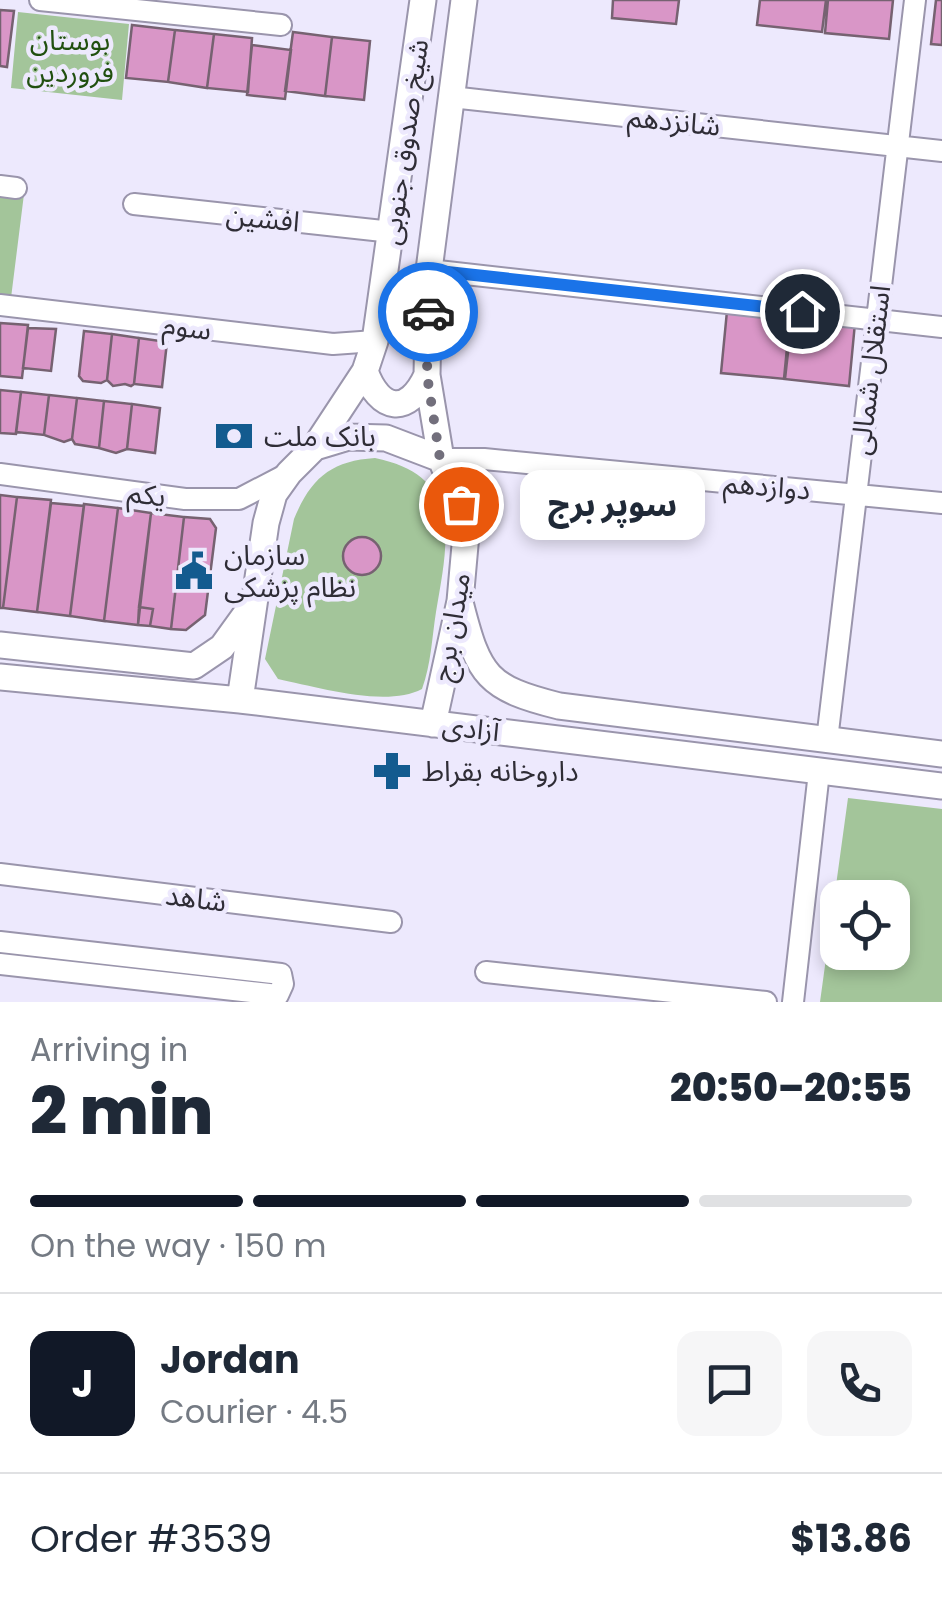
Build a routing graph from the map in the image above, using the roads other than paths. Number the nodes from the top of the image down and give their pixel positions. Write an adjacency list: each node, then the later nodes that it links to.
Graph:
1 (40, 0): 5 (street)
2 (423, 0): 11 (main road, شیخ صدوق جنوبی)
3 (464, 0): 7 (main road, شیخ صدوق جنوبی)
4 (915, 0): 8 (street, استقلال شمالی)
5 (72, 2): 6 (street)
6 (281, 25)
7 (451, 97): 8 (street, شانزدهم); 12 (main road, شیخ صدوق جنوبی)
8 (897, 146): 9 (street, شانزدهم); 14 (street, استقلال شمالی)
9 (942, 151)
10 (134, 204): 11 (street, افشین)
11 (392, 232): 16 (main road, شیخ صدوق جنوبی)
12 (429, 270): 14 (street); 18 (main road, شیخ صدوق جنوبی)
13 (0, 305): 16 (street, سوم)
14 (876, 319): 15 (street); 23 (street, استقلال شمالی)
15 (942, 327)
16 (375, 341): 17 (main road, شیخ صدوق جنوبی)
17 (365, 370): 18 (main road); 19 (main road, شیخ صدوق جنوبی)
18 (427, 375): 20 (main road, شیخ صدوق جنوبی)
19 (315, 447): 20 (main road); 21 (main road)
20 (440, 459): 23 (street, دوازدهم); 25 (main road, میدان برج)
21 (288, 473): 22 (street, یکم); 26 (main road)
22 (0, 474)
23 (854, 494): 24 (street, دوازدهم); 31 (street, استقلال شمالی)
24 (942, 503)
25 (460, 601): 30 (main road, میدان برج); 31 (main road, آزادی)
26 (251, 606): 27 (main road); 29 (main road)
27 (0, 646)
28 (0, 676): 29 (main road, آزادی)
29 (240, 700): 30 (main road, آزادی)
30 (433, 724): 33 (main road, آزادی)
31 (826, 740): 32 (main road, آزادی)
32 (942, 754)
33 (820, 772): 34 (main road, آزادی); 41 (street)
34 (942, 786)
35 (0, 874): 36 (street, شاهد)
36 (391, 922)
37 (0, 942): 38 (street)
38 (0, 964)
39 (486, 972): 40 (street)
40 (766, 1002)
41 (794, 1002)

